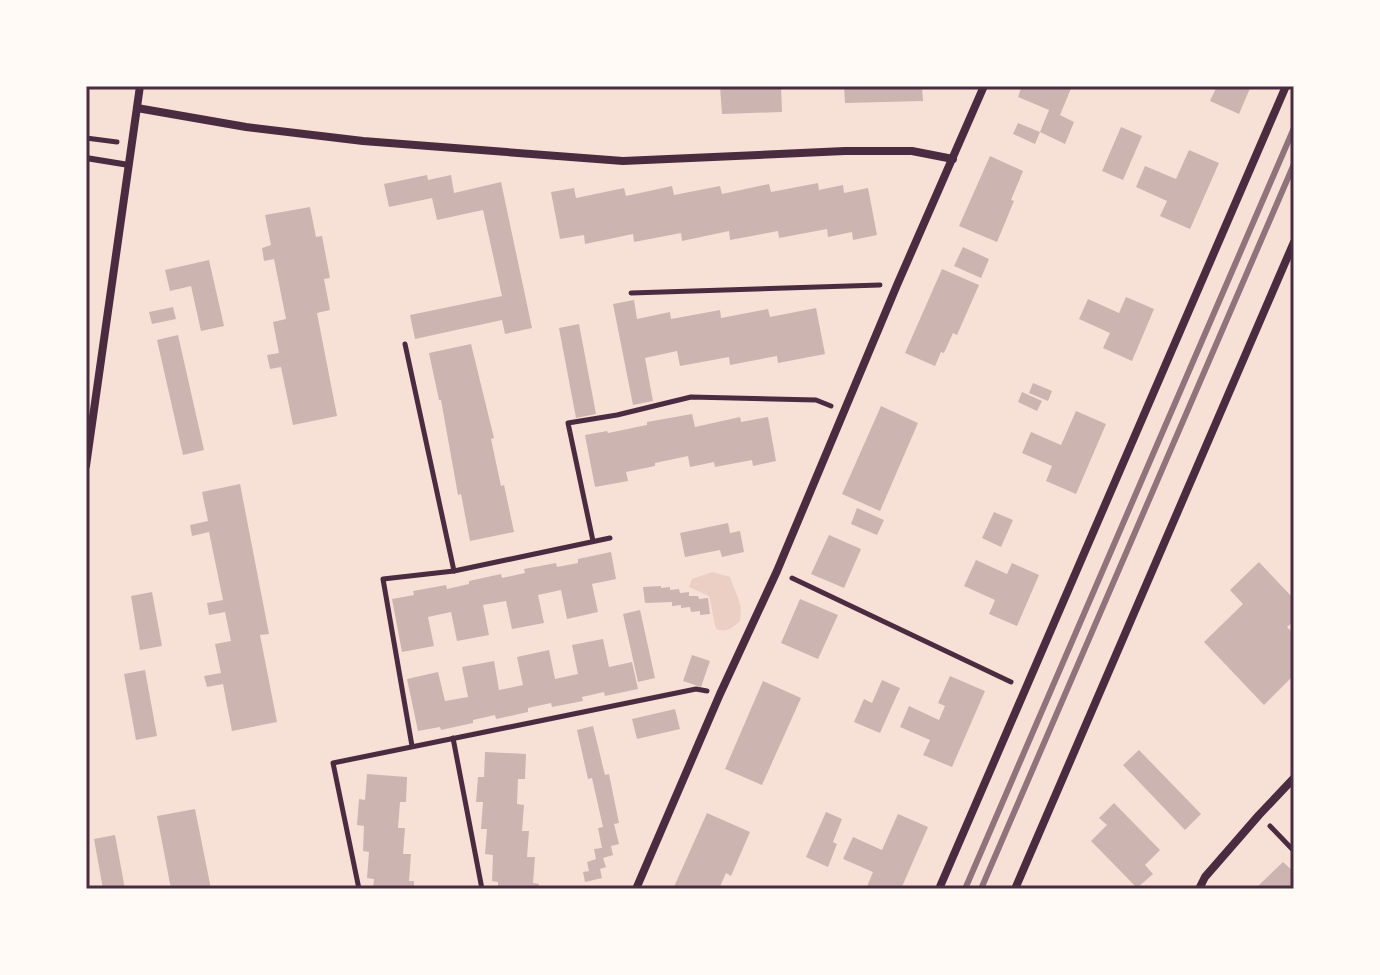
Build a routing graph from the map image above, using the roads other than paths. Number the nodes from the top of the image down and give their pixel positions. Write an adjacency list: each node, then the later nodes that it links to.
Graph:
1 (140, 86): 4 (street)
2 (984, 86): 6 (street)
3 (1286, 86): 12 (street)
4 (137, 108): 6 (street); 7 (street)
5 (86, 158): 7 (lane)
6 (953, 159): 11 (street)
7 (129, 165): 9 (street)
8 (1294, 242): 13 (street)
9 (86, 466)
10 (1294, 778): 14 (street)
11 (636, 889)
12 (939, 889)
13 (1015, 889)
14 (1199, 889)

